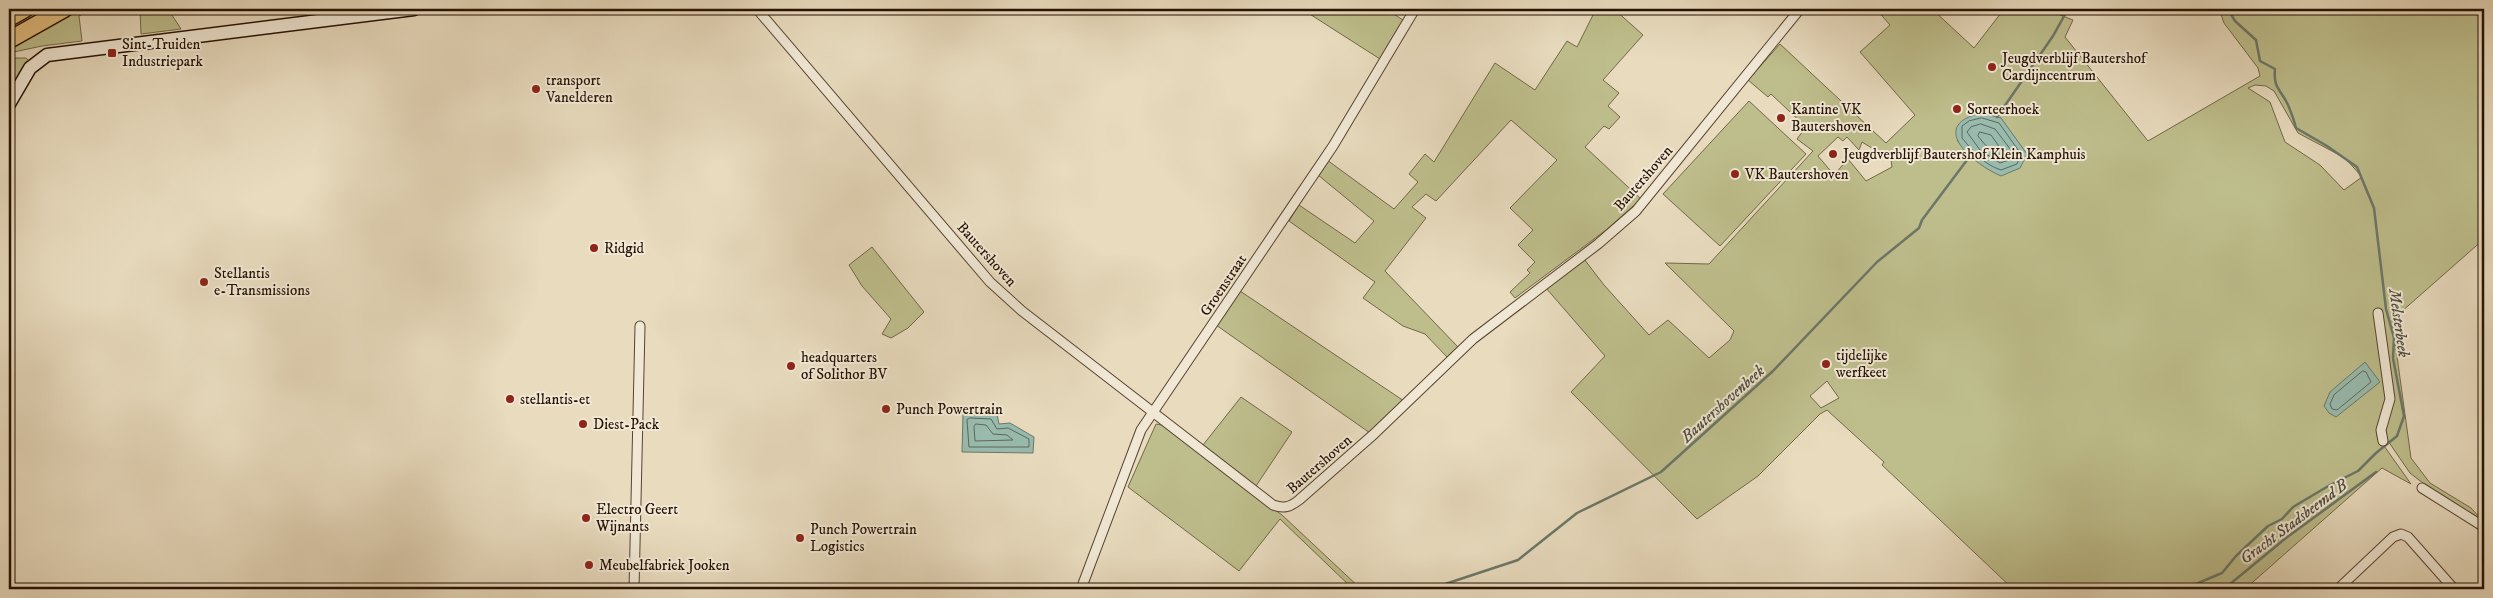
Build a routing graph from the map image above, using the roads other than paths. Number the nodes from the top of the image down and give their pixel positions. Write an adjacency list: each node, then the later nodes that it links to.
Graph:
1 (25, 9): 7 (highway)
2 (64, 9): 8 (highway)
3 (414, 9): 9 (street)
4 (757, 9): 12 (street, Bautershoven)
5 (1415, 9): 12 (street, Groenstraat)
6 (1800, 9): 12 (street, Bautershoven)
7 (9, 18)
8 (9, 40)
9 (9, 104)
10 (2378, 313): 13 (street)
11 (640, 326): 16 (street)
12 (1153, 411): 17 (street, Groenstraat)
13 (2383, 442)
14 (2422, 488): 15 (street)
15 (2484, 527)
16 (634, 589)
17 (1081, 589)
18 (2338, 589): 19 (street)
19 (2454, 589)

